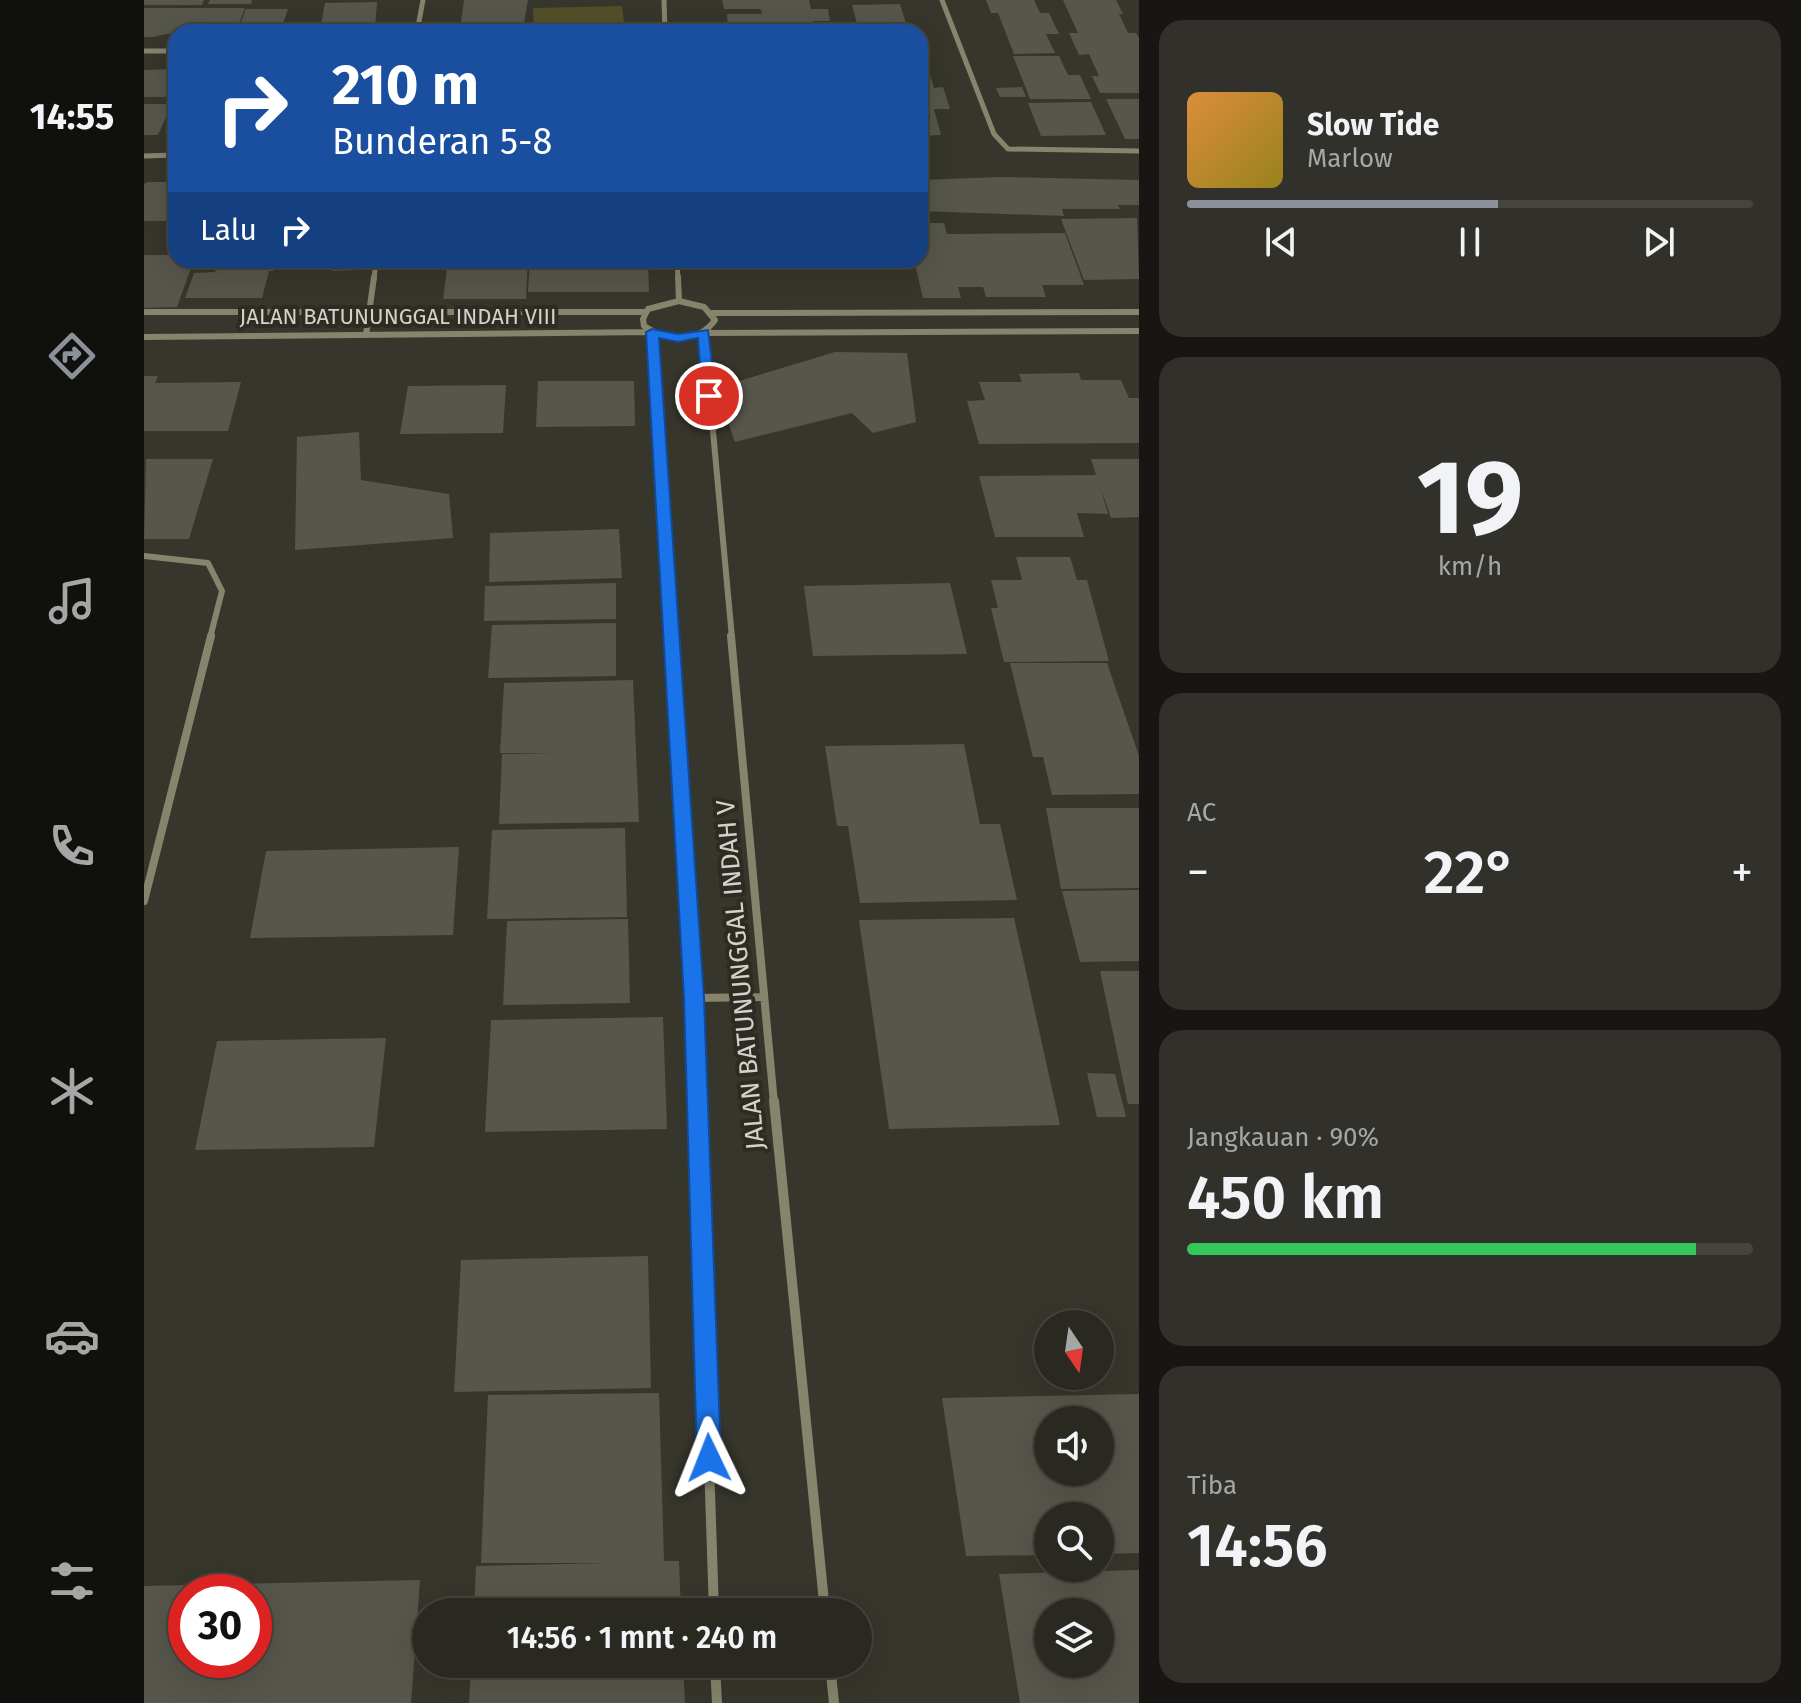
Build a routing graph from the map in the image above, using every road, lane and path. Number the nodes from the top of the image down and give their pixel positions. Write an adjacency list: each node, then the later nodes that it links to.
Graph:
1 (423, 0): 4 (street)
2 (664, 0): 5 (street)
3 (942, 0): 8 (street)
4 (418, 24)
5 (665, 24)
6 (144, 51): 7 (street)
7 (168, 51)
8 (1139, 151)
9 (168, 155): 10 (street)
10 (144, 156)
11 (375, 268): 14 (street)
12 (677, 268): 13 (street)
13 (679, 301): 16 (street, JALAN BATUNUNGGAL INDAH VIII); 18 (street)
14 (370, 310): 15 (street, JALAN BATUNUNGGAL INDAH VIII); 16 (street, JALAN BATUNUNGGAL INDAH VIII); 22 (street)
15 (144, 312)
16 (644, 312): 20 (street, JALAN BATUNUNGGAL INDAH V)
17 (1139, 312): 18 (street)
18 (712, 313): 21 (street)
19 (1139, 331): 21 (street)
20 (652, 332): 21 (street, JALAN BATUNUNGGAL INDAH VIII); 22 (street, JALAN BATUNUNGGAL INDAH VIII); 27 (street, JALAN BATUNUNGGAL INDAH V)
21 (704, 333): 26 (street, JALAN BATUNUNGGAL INDAH V)
22 (366, 335): 23 (street, JALAN BATUNUNGGAL INDAH VIII)
23 (144, 337)
24 (144, 556): 25 (street)
25 (144, 901)
26 (764, 997): 27 (street); 29 (street, JALAN BATUNUNGGAL INDAH V)
27 (694, 998): 28 (street, JALAN BATUNUNGGAL INDAH V)
28 (714, 1598)
29 (824, 1598)
30 (716, 1678): 32 (street)
31 (831, 1678): 33 (street)
32 (717, 1703)
33 (834, 1703)

